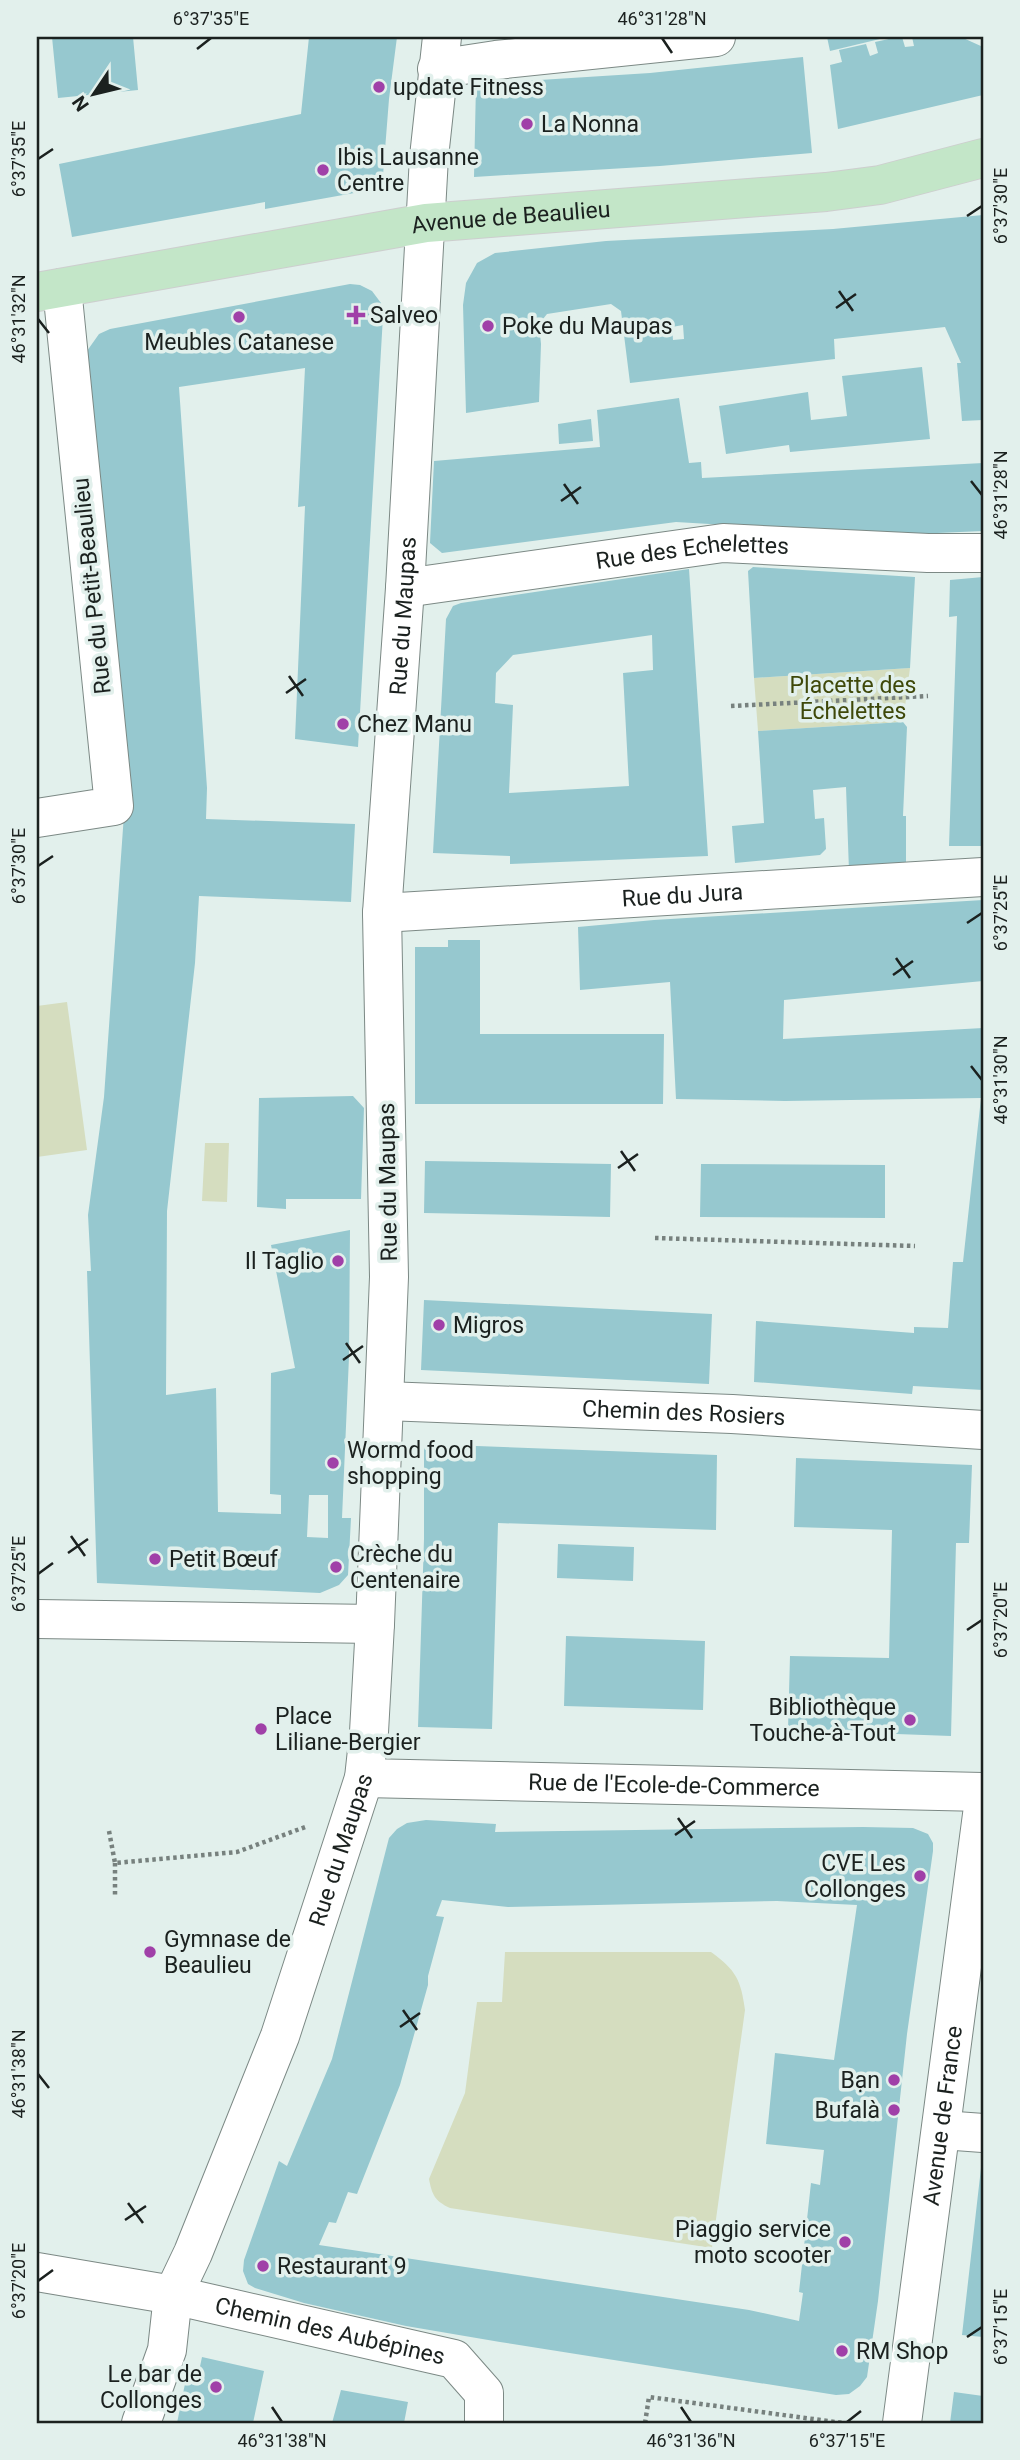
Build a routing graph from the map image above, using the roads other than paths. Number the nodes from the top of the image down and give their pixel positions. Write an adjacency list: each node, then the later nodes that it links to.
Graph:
1 (716, 37): 2 (street)
2 (440, 53): 4 (street, Rue du Maupas)
3 (983, 158): 4 (main road, Avenue de Beaulieu)
4 (426, 223): 5 (main road, Avenue de Beaulieu); 7 (street, Rue du Maupas)
5 (50, 290): 8 (street, Rue du Petit-Beaulieu)
6 (983, 552): 7 (street, Rue des Echelettes)
7 (405, 588): 10 (street, Rue du Maupas)
8 (37, 818)
9 (983, 877): 10 (street, Rue du Jura)
10 (382, 913): 11 (street, Rue du Maupas)
11 (385, 1401): 12 (street, Chemin des Rosiers); 14 (street, Rue du Maupas)
12 (983, 1430)
13 (37, 1619): 14 (street)
14 (375, 1625): 15 (street, Rue du Maupas)
15 (364, 1778): 16 (street, Rue de l'Ecole-de-Commerce); 21 (street, Rue du Maupas)
16 (983, 1792)
17 (983, 1807): 18 (street, Avenue de France)
18 (942, 2130): 19 (street); 24 (street, Avenue de France)
19 (983, 2133)
20 (37, 2272): 21 (street, Chemin des Aubépines)
21 (173, 2295): 22 (street, Rue du Maupas); 23 (street, Chemin des Aubépines)
22 (141, 2423)
23 (484, 2423)
24 (902, 2423)

